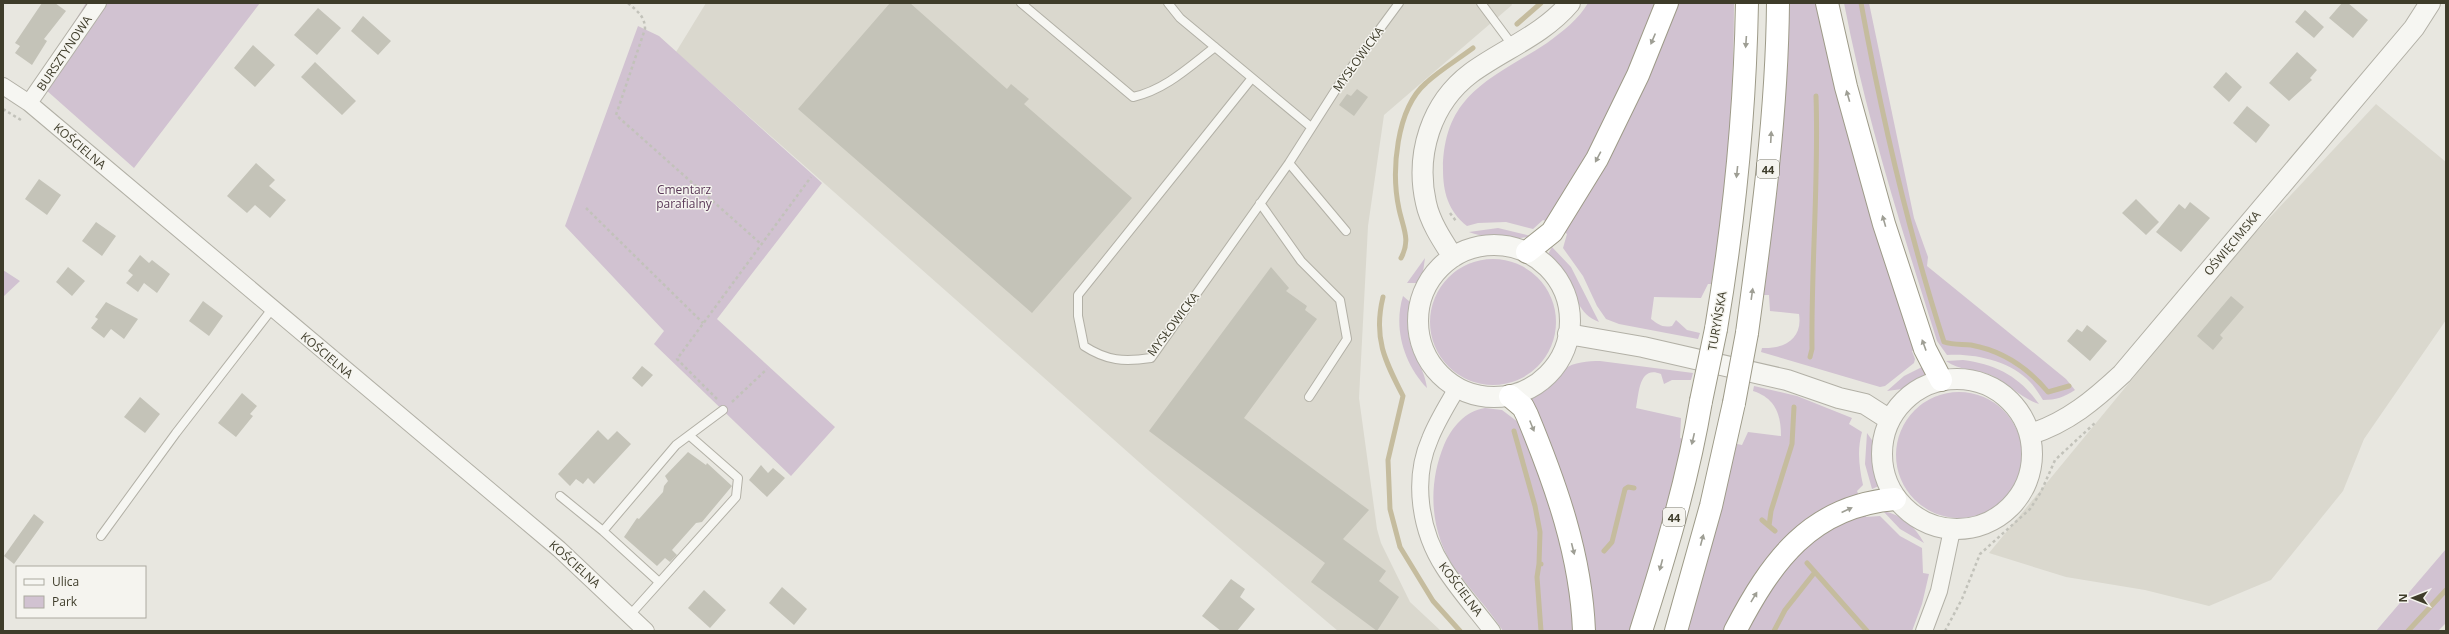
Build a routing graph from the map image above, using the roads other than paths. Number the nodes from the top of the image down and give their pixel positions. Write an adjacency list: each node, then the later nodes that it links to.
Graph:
1 (98, 3): 18 (street, BURSZTYNOWA)
2 (1021, 3): 14 (lane)
3 (1168, 3): 14 (lane)
4 (1400, 3): 19 (lane, MYSŁOWICKA)
5 (1481, 3): 15 (lane)
6 (1570, 3): 15 (street)
7 (1667, 3): 23 (highway, one-way to 23)
8 (1747, 3): 45 (highway, TURYŃSKA / 44, one-way to 45, bridge)
9 (1778, 3): 46 (highway, 44, one-way to 9, bridge)
10 (1827, 3): 27 (highway, one-way to 10)
11 (2430, 3): 13 (street, OŚWIĘCIMSKA)
12 (2441, 3): 13 (street, OŚWIĘCIMSKA)
13 (2414, 28): 33 (street, OŚWIĘCIMSKA)
14 (1215, 47): 16 (lane)
15 (1514, 47): 24 (street)
16 (1252, 78): 19 (lane); 21 (lane, MYSŁOWICKA)
17 (3, 86): 18 (street, KOŚCIELNA)
18 (29, 103): 25 (street, KOŚCIELNA)
19 (1312, 127): 20 (lane, MYSŁOWICKA)
20 (1289, 163): 21 (lane, MYSŁOWICKA); 22 (lane)
21 (1260, 203): 30 (lane)
22 (1346, 231)
23 (1526, 252): 24 (street); 26 (street)
24 (1453, 257): 28 (street)
25 (272, 309): 39 (lane); 41 (street, KOŚCIELNA)
26 (1568, 334): 29 (street); 32 (street)
27 (1941, 380): 32 (street); 33 (street)
28 (1457, 388): 29 (street); 43 (street, KOŚCIELNA)
29 (1510, 396): 44 (highway, one-way to 44)
30 (1309, 397)
31 (724, 409): 34 (lane)
32 (1890, 420): 36 (street)
33 (2031, 434): 37 (street)
34 (690, 436): 38 (lane); 40 (lane)
35 (560, 496): 38 (lane)
36 (1895, 499): 37 (street); 47 (highway, one-way to 36)
37 (1952, 530): 48 (street)
38 (603, 531): 40 (lane)
39 (101, 536)
40 (659, 582): 41 (lane)
41 (630, 615): 42 (street, KOŚCIELNA)
42 (646, 631)
43 (1492, 631)
44 (1584, 631)
45 (1641, 631)
46 (1676, 631)
47 (1735, 631)
48 (1924, 631)

